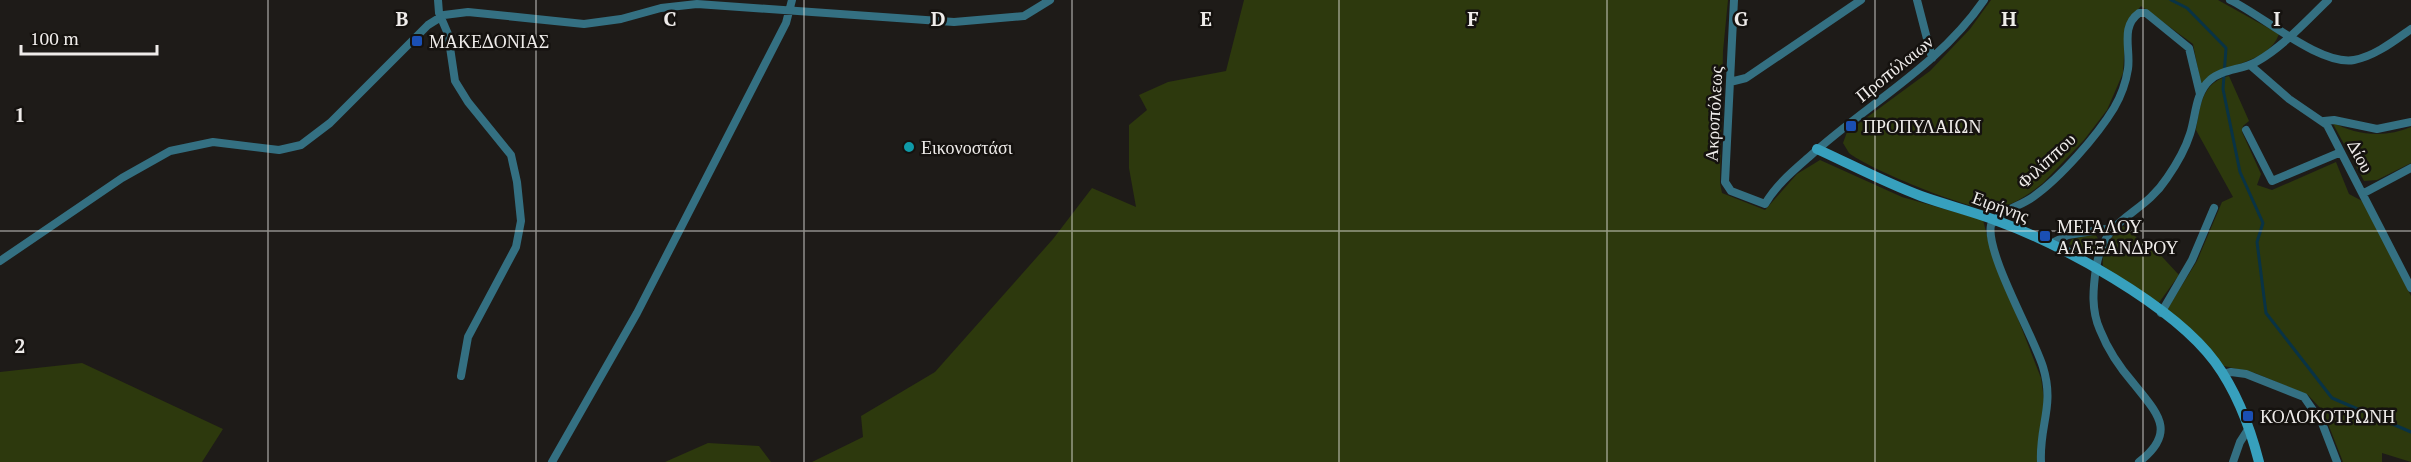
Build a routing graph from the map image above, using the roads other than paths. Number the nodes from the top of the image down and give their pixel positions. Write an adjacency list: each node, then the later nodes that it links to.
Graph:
1 (438, 0): 11 (street)
2 (792, 0): 10 (street)
3 (1050, 0): 10 (street)
4 (1734, 0): 16 (street, Ακροπόλεως)
5 (1861, 0): 16 (street)
6 (1917, 0): 14 (street)
7 (1984, 0): 14 (street, Προπύλαιων)
8 (2230, 0): 13 (street)
9 (2328, 0): 13 (street)
10 (790, 9): 11 (street); 37 (street)
11 (441, 16): 30 (street); 35 (street)
12 (2411, 29): 13 (street)
13 (2290, 35): 15 (street)
14 (1932, 58): 21 (street, Προπύλαιων)
15 (2250, 65): 17 (street); 18 (street, Δίου)
16 (1730, 82): 25 (street, Ακροπόλεως)
17 (2200, 94): 27 (street, Φιλίππου); 28 (street)
18 (2324, 121): 19 (street); 22 (street, Δίου)
19 (2411, 122)
20 (2246, 130): 22 (street)
21 (1817, 149): 25 (street, Προπύλαιων); 27 (street, Ειρήνης)
22 (2341, 152): 24 (street, Δίου)
23 (2411, 168): 24 (street)
24 (2364, 193): 32 (street, Δίου)
25 (1765, 204)
26 (2214, 208): 33 (street)
27 (1995, 220): 29 (street, Ειρήνης); 38 (street)
28 (2112, 228): 29 (street); 31 (street)
29 (2050, 244): 31 (street, Ειρήνης)
30 (0, 261)
31 (2096, 269): 33 (street, Ειρήνης); 39 (street)
32 (2410, 286)
33 (2161, 313): 34 (street, Ειρήνης)
34 (2223, 374): 36 (street, Ειρήνης); 42 (street)
35 (462, 376)
36 (2249, 428): 40 (street); 41 (street, Ειρήνης)
37 (552, 462)
38 (2042, 462)
39 (2139, 462)
40 (2233, 462)
41 (2259, 462)
42 (2337, 462)

